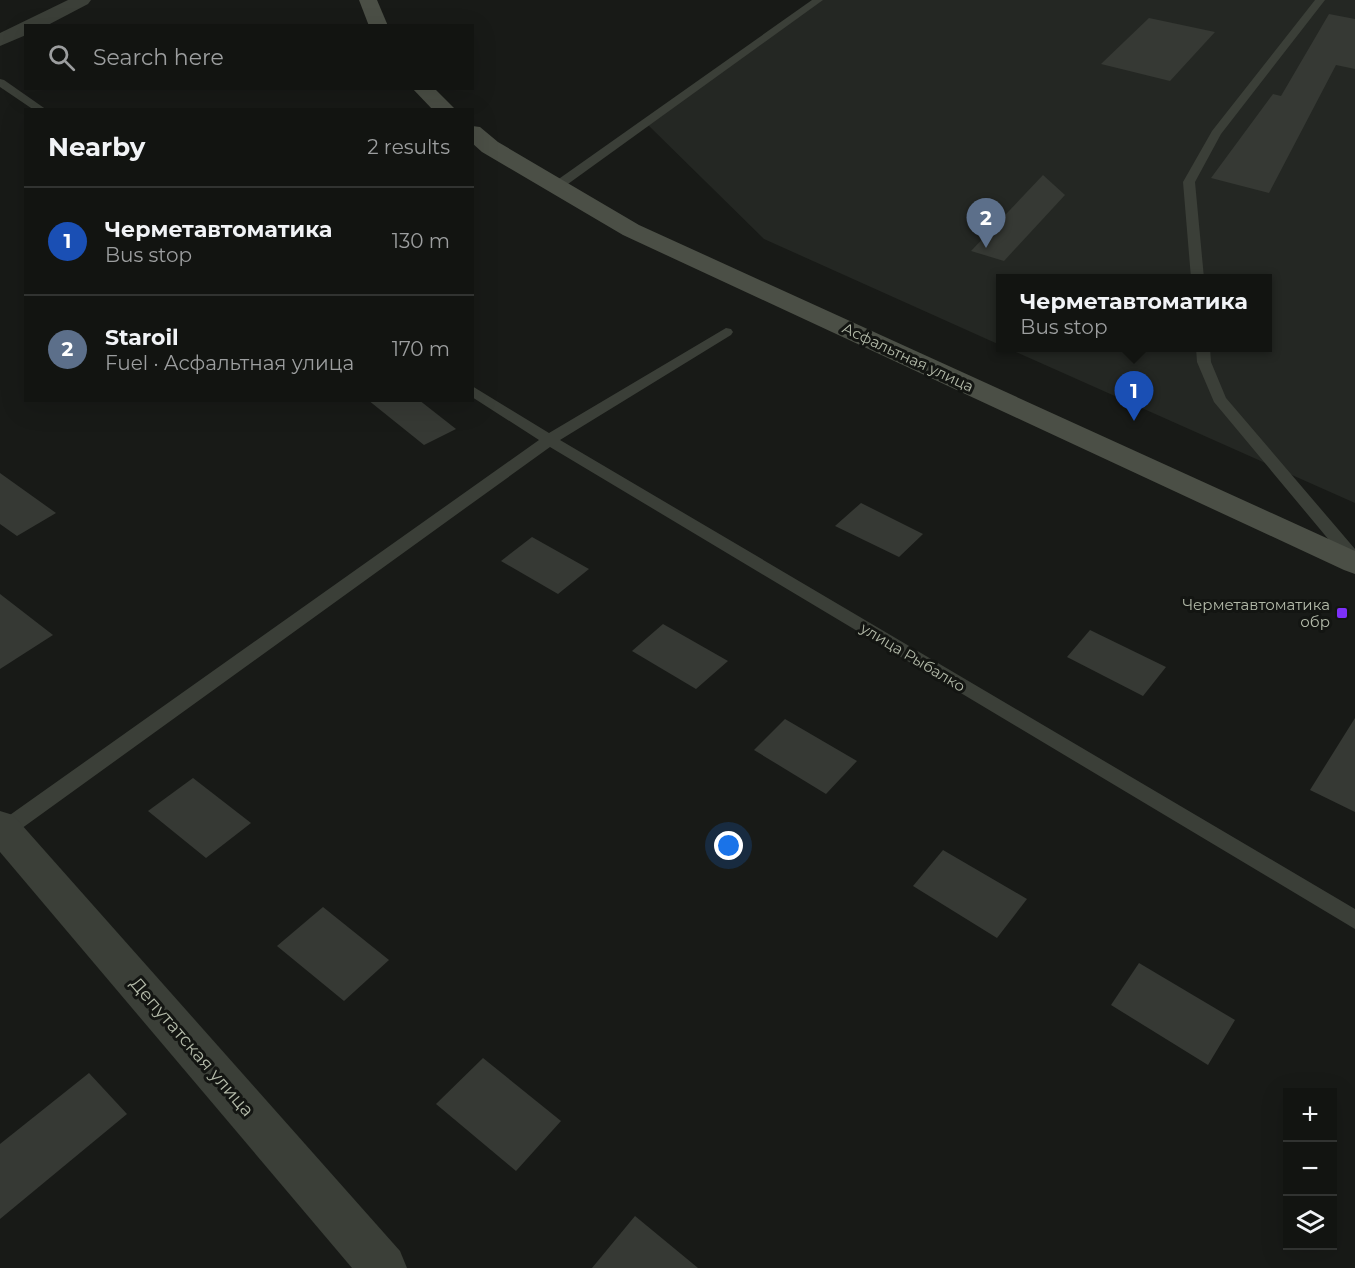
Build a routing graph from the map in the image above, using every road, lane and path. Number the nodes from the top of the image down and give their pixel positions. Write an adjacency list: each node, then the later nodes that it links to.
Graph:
1 (82, 0): 5 (street)
2 (368, 0): 6 (main road)
3 (818, 0): 14 (lane)
4 (1320, 0): 15 (lane)
5 (34, 24)
6 (378, 24)
7 (24, 29): 8 (street)
8 (0, 40)
9 (0, 82): 11 (lane)
10 (424, 90): 12 (main road)
11 (39, 108)
12 (444, 108)
13 (474, 134): 14 (main road, Асфальтная улица)
14 (557, 186): 20 (main road, Асфальтная улица)
15 (1197, 274)
16 (726, 332): 19 (lane)
17 (1203, 352): 20 (lane)
18 (474, 391): 19 (lane, улица Рыбалко)
19 (549, 440): 21 (lane); 22 (lane, улица Рыбалко)
20 (1355, 562)
21 (2, 830): 23 (street, Депутатская улица)
22 (1355, 921)
23 (383, 1268)

